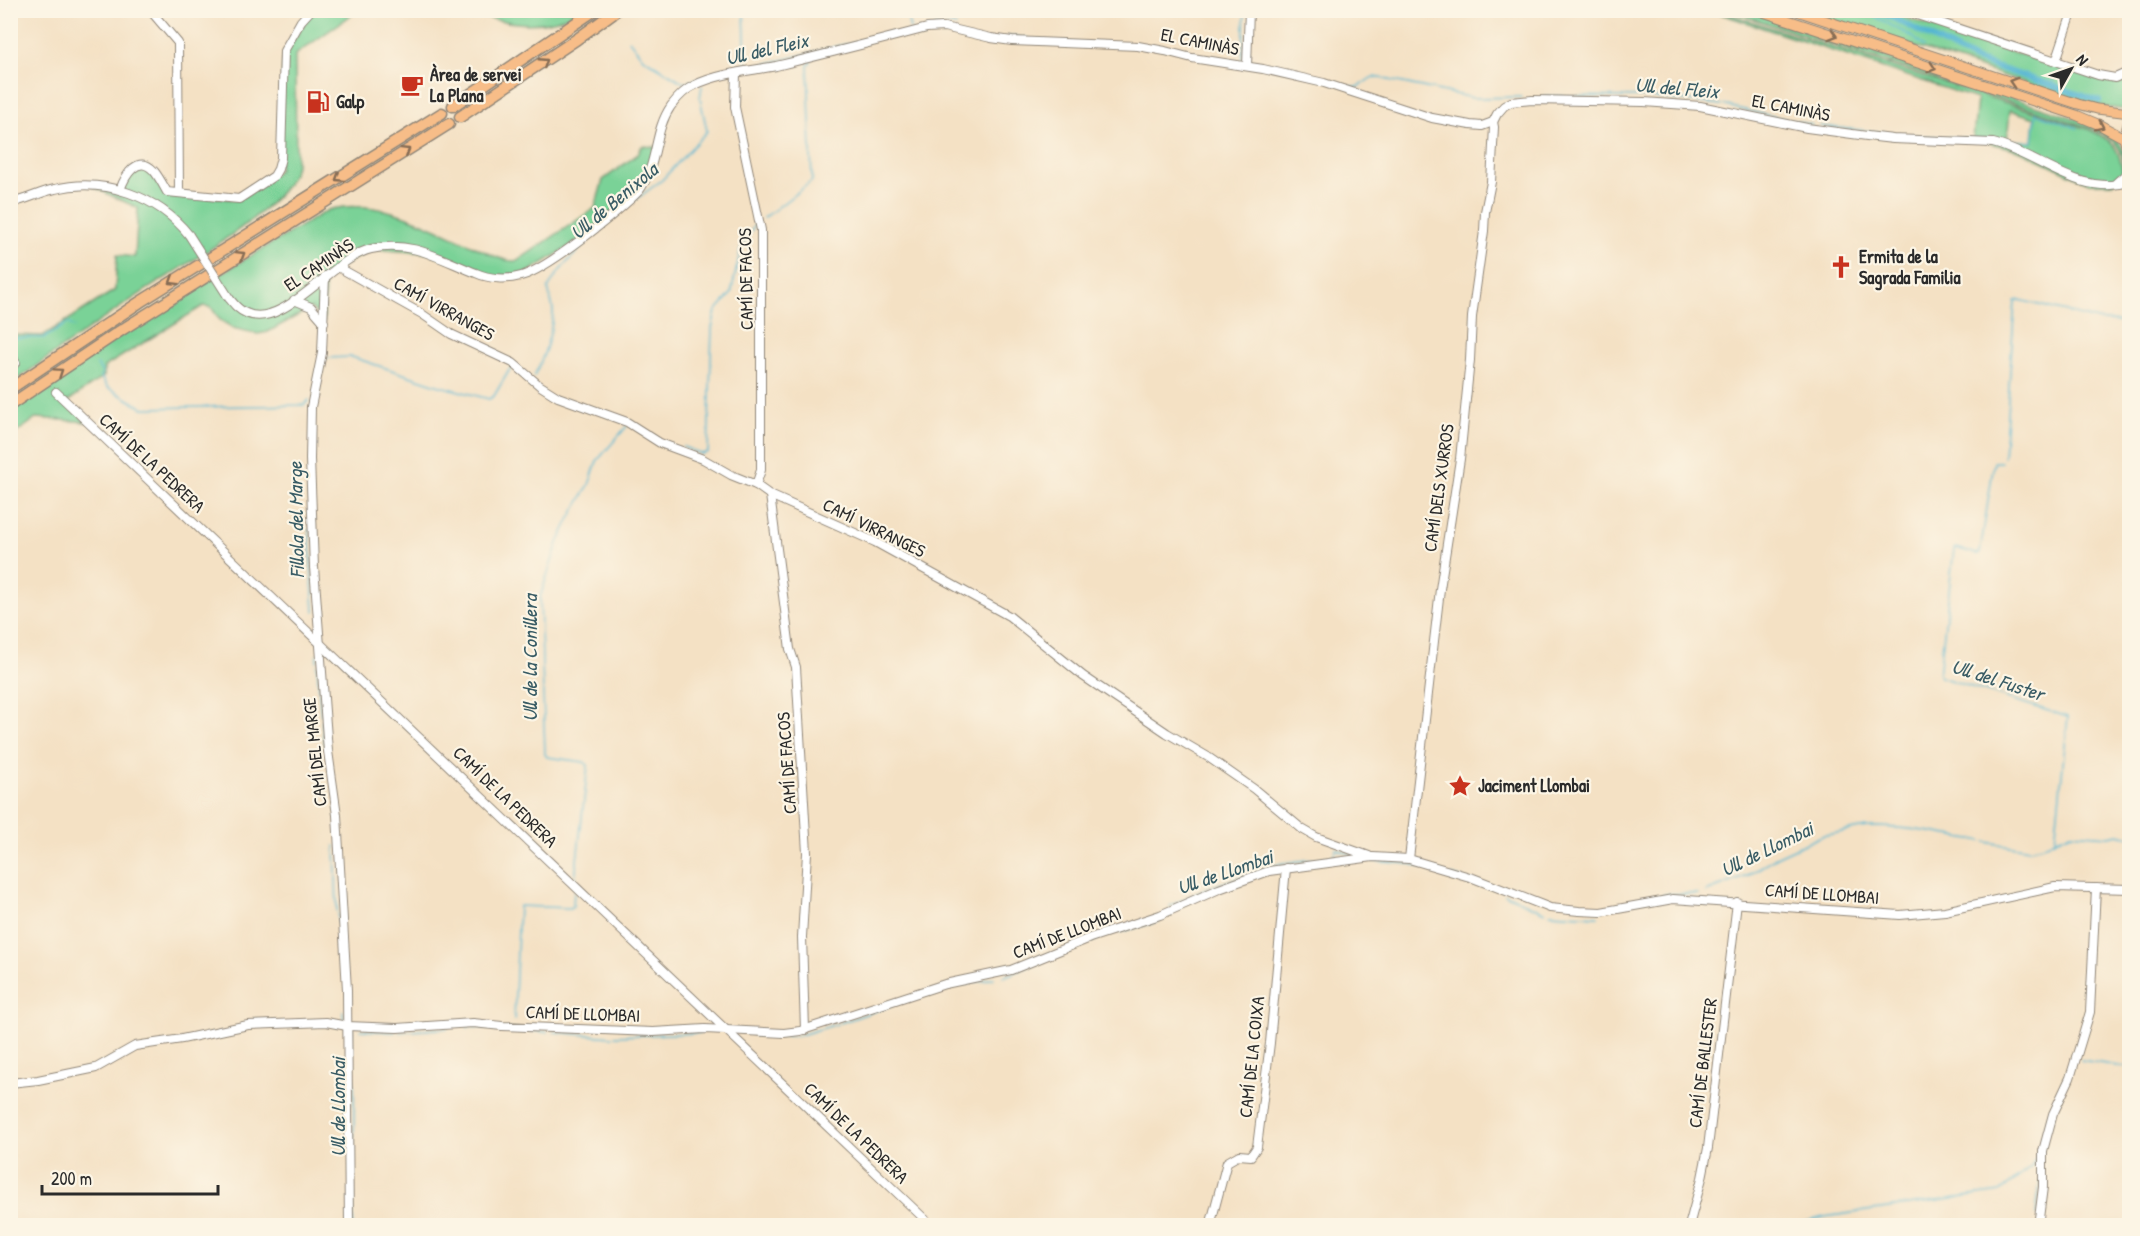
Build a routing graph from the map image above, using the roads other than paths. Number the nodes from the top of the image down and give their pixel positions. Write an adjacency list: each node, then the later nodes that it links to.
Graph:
1 (150, 10): 26 (street)
2 (311, 10): 26 (street)
3 (595, 10): 14 (highway)
4 (617, 10): 17 (highway, one-way to 4)
5 (1249, 10): 11 (street)
6 (1757, 10): 21 (main road, one-way to 21)
7 (1794, 10): 16 (main road, one-way to 7)
8 (1902, 10): 10 (street)
9 (2073, 10): 10 (street)
10 (2056, 62): 12 (street)
11 (1247, 66): 13 (street, EL CAMINÀS); 19 (street, EL CAMINÀS)
12 (2130, 71)
13 (736, 74): 28 (street, EL CAMINÀS); 37 (street, CAMÍ DE FACOS)
14 (453, 106)
15 (442, 113): 34 (highway, one-way to 34)
16 (2130, 113)
17 (460, 117)
18 (2130, 118): 21 (main road)
19 (1493, 122): 24 (street, EL CAMINÀS); 41 (street, CAMÍ DELS XURROS)
20 (449, 124): 36 (highway, one-way to 20)
21 (2124, 138): 22 (main road)
22 (2130, 161): 24 (street)
23 (2130, 182): 24 (street, EL CAMINÀS)
24 (2112, 185)
25 (120, 190): 26 (street); 27 (street, EL CAMINÀS); 30 (street, EL CAMINÀS, bridge)
26 (179, 193)
27 (10, 203)
28 (338, 267): 29 (street, EL CAMINÀS); 37 (street, CAMÍ VIRRANGES)
29 (326, 276): 30 (street, EL CAMINÀS); 31 (street, CAMÍ DEL MARGE)
30 (294, 300): 31 (street)
31 (324, 322): 39 (street, CAMÍ DEL MARGE)
32 (10, 353): 33 (street)
33 (15, 363)
34 (10, 388)
35 (56, 392): 39 (street, CAMÍ DE LA PEDRERA)
36 (10, 405)
37 (756, 485): 38 (street, CAMÍ VIRRANGES)
38 (770, 495): 40 (street, CAMÍ VIRRANGES); 48 (street, CAMÍ DE FACOS)
39 (320, 642): 46 (street, CAMÍ DEL MARGE); 47 (street, CAMÍ DE LA PEDRERA)
40 (1372, 857): 41 (street, CAMÍ DE LLOMBAI); 42 (street, CAMÍ DE LLOMBAI)
41 (1409, 859): 45 (street, CAMÍ DE LLOMBAI)
42 (1286, 868): 48 (street, CAMÍ DE LLOMBAI); 52 (street, CAMÍ DE LA COIXA)
43 (2096, 888): 44 (street, CAMÍ DE LLOMBAI); 45 (street, CAMÍ DE LLOMBAI); 54 (street)
44 (2130, 889)
45 (1737, 902): 53 (street, CAMÍ DE BALLESTER)
46 (347, 1026): 47 (street, CAMÍ DE LLOMBAI); 49 (street, CAMÍ DE LLOMBAI); 50 (street, CAMÍ DEL MARGE)
47 (726, 1029): 48 (street, CAMÍ DE LLOMBAI); 51 (street, CAMÍ DE LA PEDRERA)
48 (805, 1030)
49 (10, 1083)
50 (349, 1226)
51 (932, 1226)
52 (1210, 1226)
53 (1689, 1226)
54 (2038, 1226)

